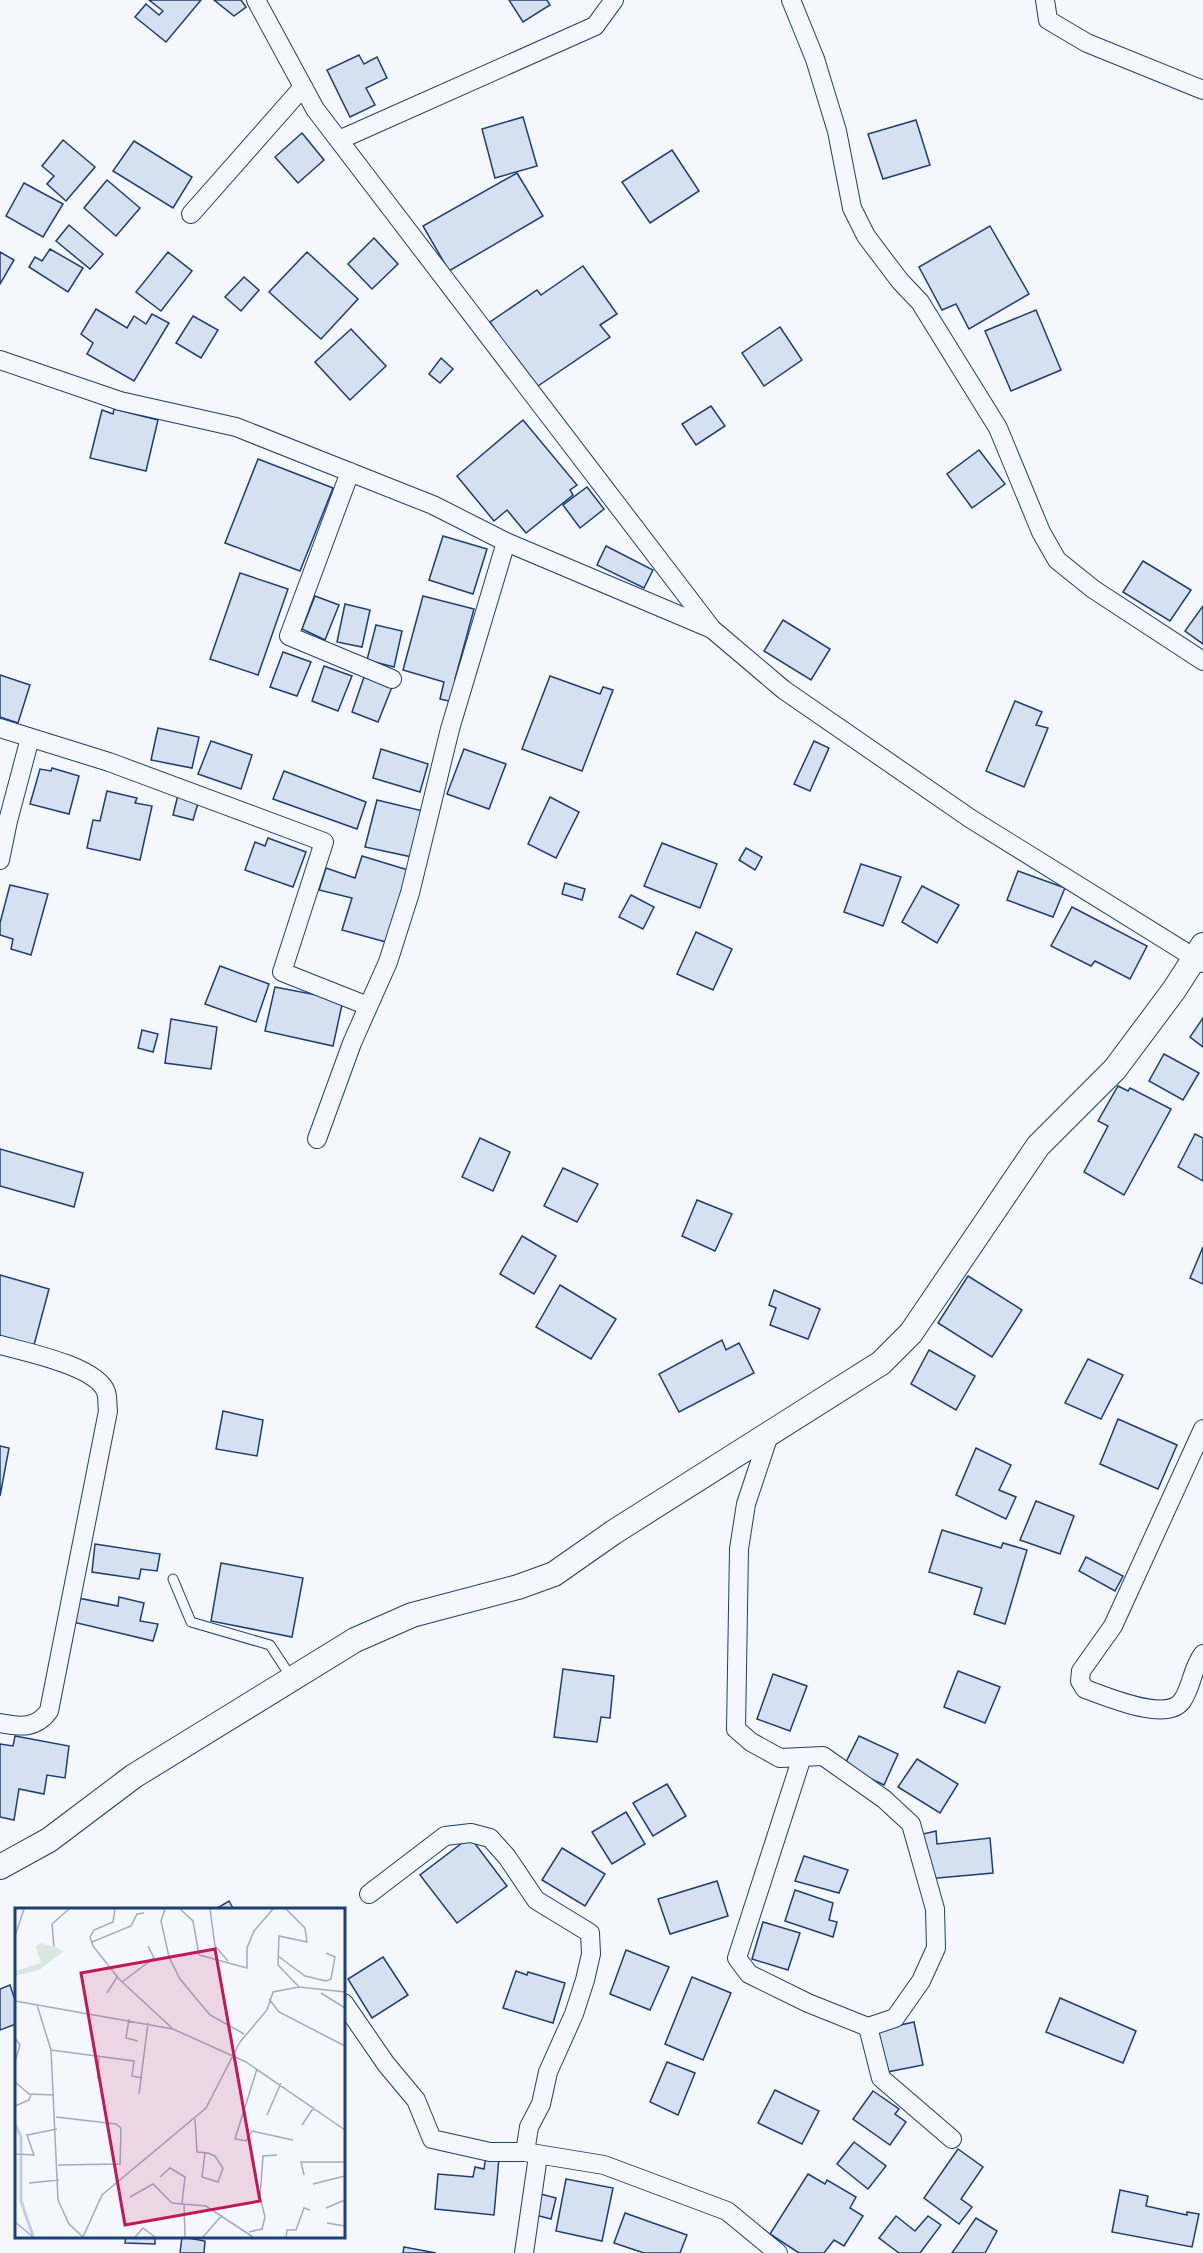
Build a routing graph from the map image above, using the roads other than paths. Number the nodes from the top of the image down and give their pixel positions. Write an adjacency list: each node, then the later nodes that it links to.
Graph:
1 (255, 0): 5 (street)
2 (614, 0): 7 (street)
3 (791, 0): 13 (street)
4 (1045, 0): 6 (street)
5 (303, 87): 7 (street); 8 (street)
6 (1203, 90)
7 (339, 140): 12 (street)
8 (191, 214)
9 (0, 360): 10 (street)
10 (350, 472): 11 (street); 14 (street)
11 (506, 542): 12 (street); 19 (street)
12 (712, 629): 18 (street)
13 (1203, 661)
14 (392, 679)
15 (0, 728): 16 (street)
16 (30, 738): 17 (street); 19 (street)
17 (0, 860)
18 (1200, 955): 23 (street)
19 (368, 1006): 20 (street)
20 (317, 1139)
21 (0, 1345): 27 (street)
22 (1203, 1429): 25 (street)
23 (770, 1432): 26 (street); 28 (street)
24 (173, 1580): 26 (lane)
25 (1203, 1654)
26 (293, 1678): 29 (street)
27 (0, 1723)
28 (802, 1757): 32 (street); 32 (street)
29 (0, 1868)
30 (369, 1894): 34 (street)
31 (345, 2004): 34 (street)
32 (868, 2027): 33 (street)
33 (952, 2139)
34 (532, 2154): 35 (street); 36 (street)
35 (524, 2253)
36 (778, 2253)

